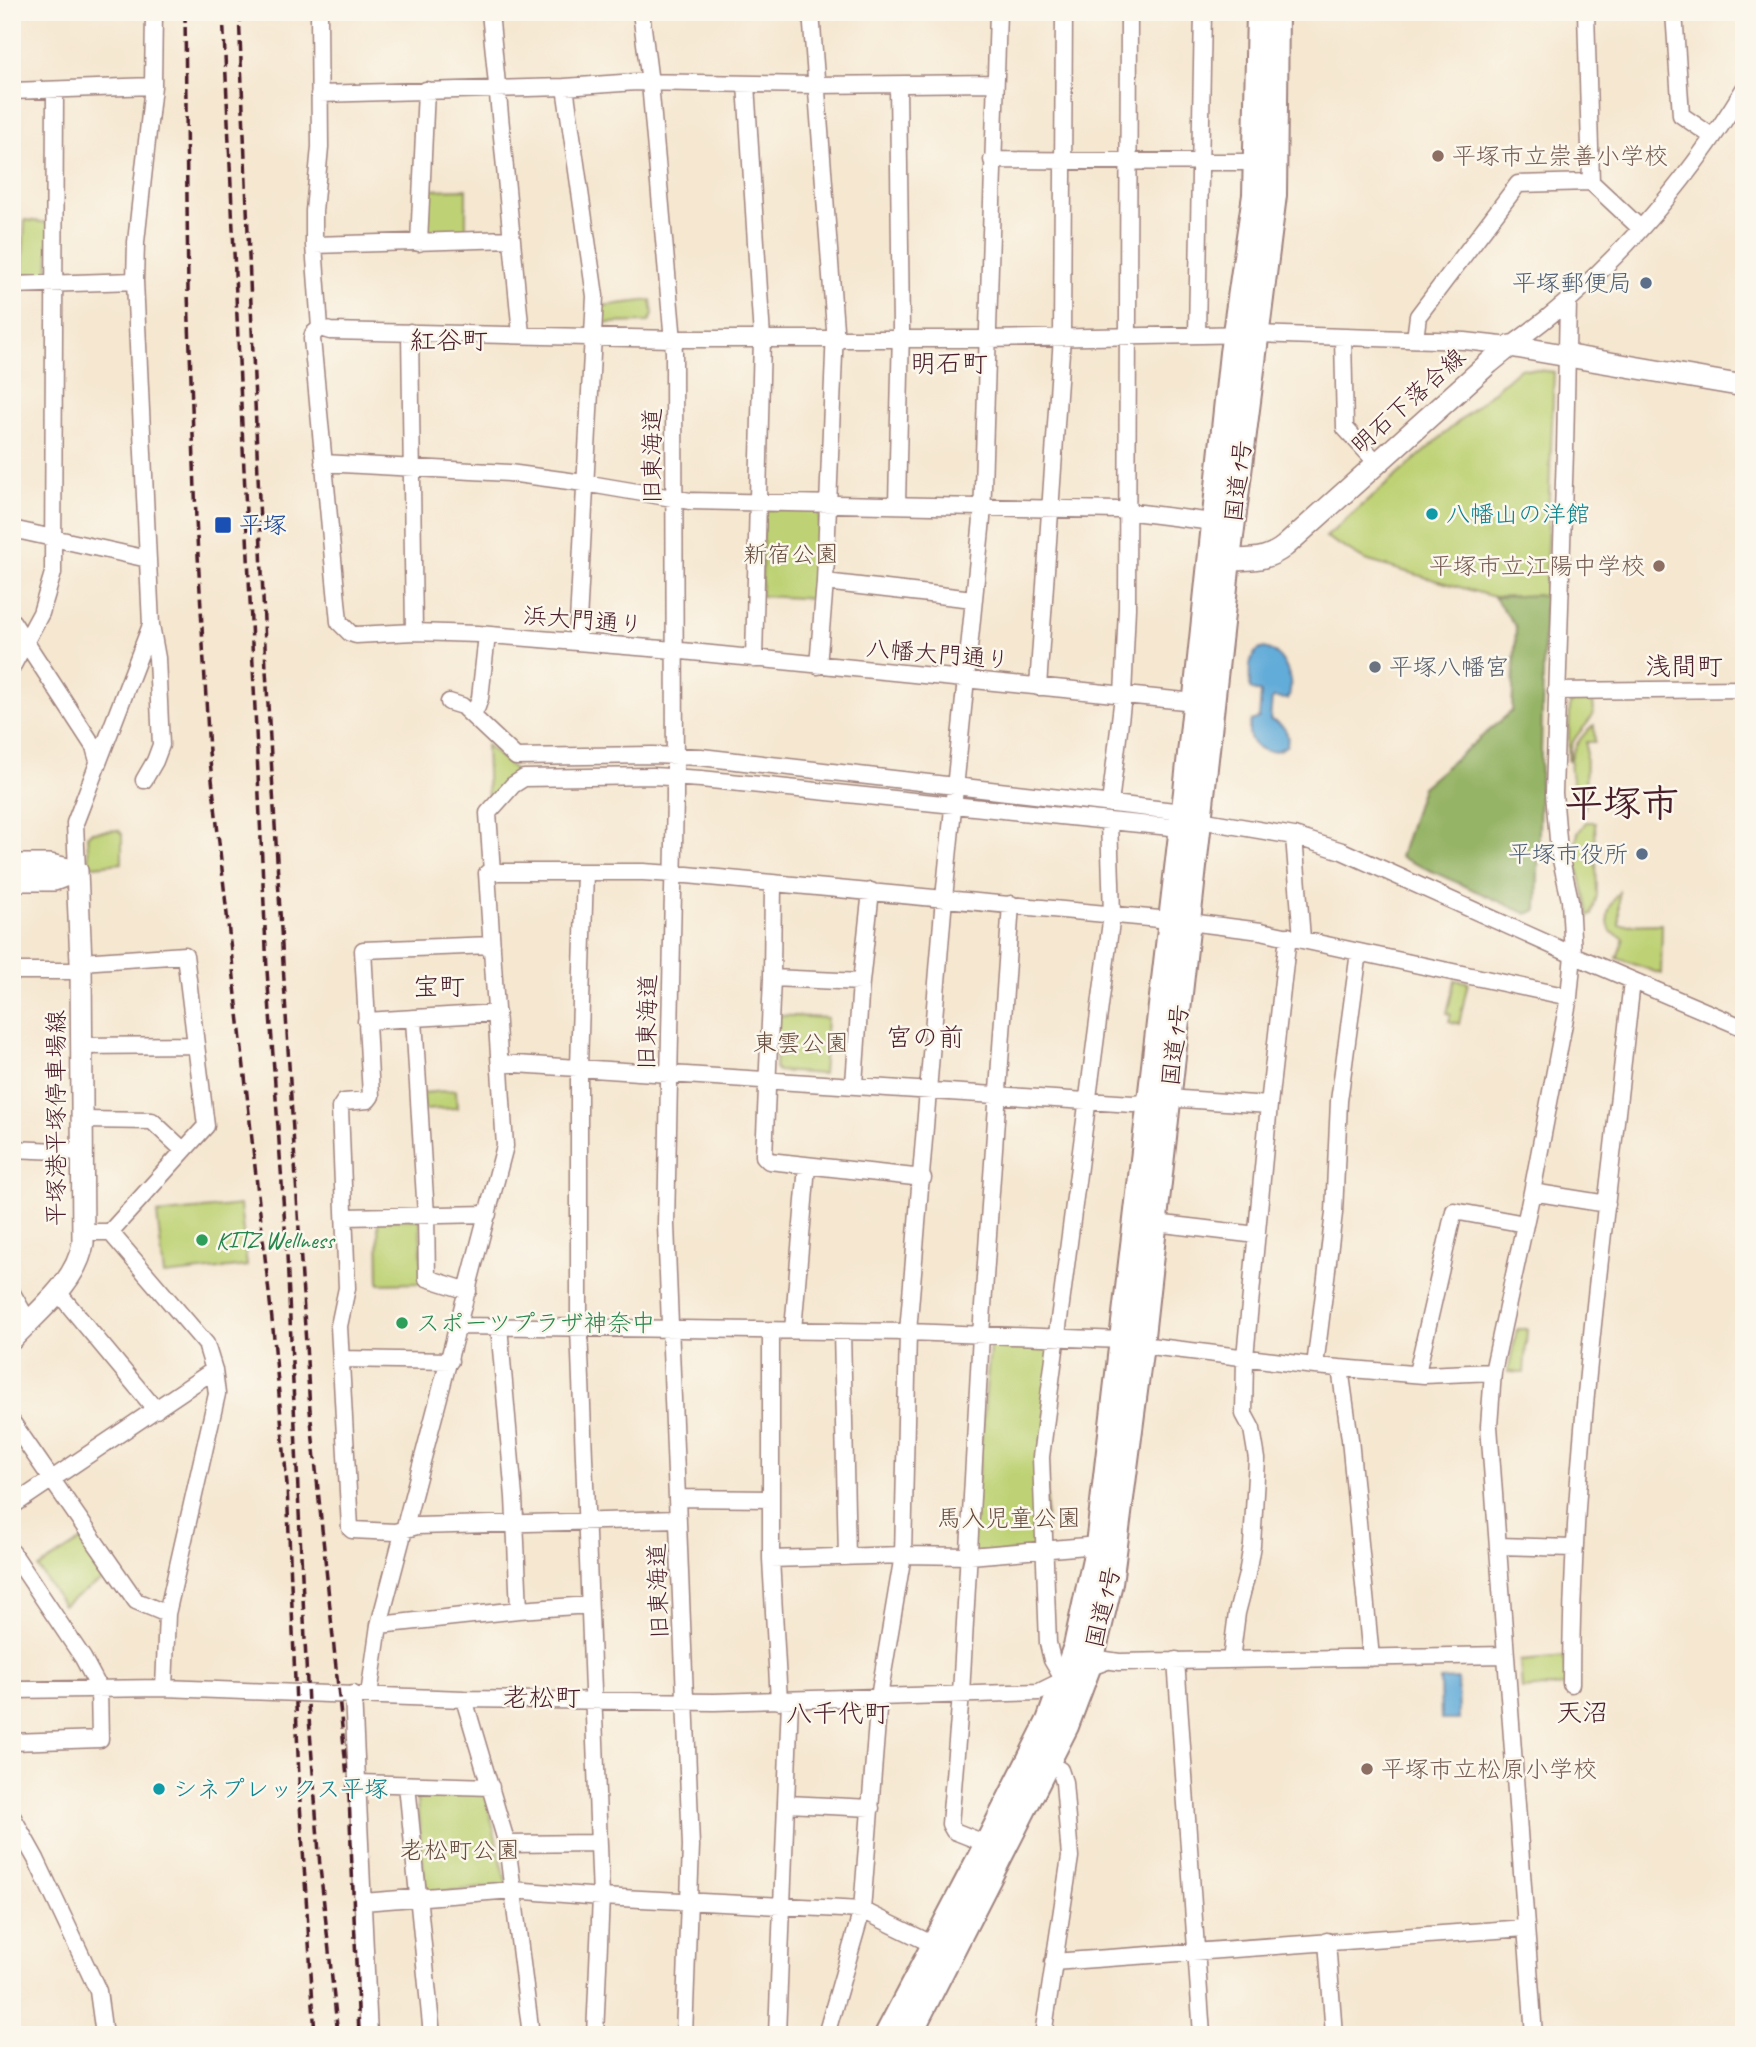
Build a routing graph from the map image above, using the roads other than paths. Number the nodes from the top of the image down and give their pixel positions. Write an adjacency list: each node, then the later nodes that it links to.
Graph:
1 (154, 12): 19 (street)
2 (319, 12): 26 (street, 浜大門通り)
3 (490, 12): 21 (street)
4 (641, 12): 14 (street, 旧東海道)
5 (811, 12): 17 (street)
6 (998, 12): 15 (street)
7 (1065, 12): 29 (street)
8 (1129, 12): 30 (street)
9 (1203, 12): 31 (street)
10 (1259, 12): 32 (highway, 国道1号)
11 (1276, 12): 46 (highway, 国道1号)
12 (1586, 12): 33 (street)
13 (1674, 12): 27 (street)
14 (650, 83): 16 (street); 20 (street); 54 (street, 旧東海道)
15 (996, 83): 18 (street); 28 (street)
16 (746, 84): 17 (street); 51 (street)
17 (815, 85): 18 (street); 52 (street)
18 (898, 85): 53 (street)
19 (153, 86): 23 (street); 38 (street)
20 (565, 87): 21 (street); 48 (street)
21 (498, 89): 24 (street); 35 (street)
22 (1744, 89): 27 (street)
23 (55, 90): 25 (street); 39 (street)
24 (426, 90): 26 (street); 36 (street)
25 (12, 91)
26 (319, 94): 37 (street, 浜大門通り)
27 (1713, 137): 34 (street)
28 (992, 160): 29 (street); 55 (street)
29 (1064, 161): 30 (street); 49 (street)
30 (1128, 161): 31 (street); 47 (street)
31 (1202, 162): 32 (street); 45 (street)
32 (1256, 162): 46 (highway, 国道1号)
33 (1591, 182): 34 (street); 56 (street)
34 (1640, 228): 41 (street)
35 (512, 239): 36 (street); 44 (street)
36 (419, 243): 37 (street)
37 (314, 245): 42 (street, 浜大門通り)
38 (135, 281): 39 (street); 75 (street)
39 (54, 284): 40 (street); 74 (street)
40 (12, 285)
41 (1568, 301): 57 (street); 58 (street)
42 (320, 328): 43 (street); 60 (street, 浜大門通り)
43 (410, 332): 44 (street); 62 (street)
44 (521, 334): 48 (street)
45 (1197, 334): 46 (street); 47 (street)
46 (1245, 334): 50 (street); 63 (highway, 国道1号); 72 (highway, 国道1号)
47 (1127, 335): 49 (street); 71 (street)
48 (594, 336): 54 (street); 64 (street)
49 (1062, 337): 55 (street); 70 (street)
50 (1343, 337): 56 (street); 61 (street)
51 (762, 338): 52 (street); 54 (street); 66 (street)
52 (835, 338): 53 (street); 67 (street)
53 (900, 338): 55 (street); 68 (street)
54 (674, 339): 65 (street, 旧東海道)
55 (986, 339): 69 (street)
56 (1415, 339): 57 (street)
57 (1510, 346): 58 (main road); 61 (main road, 明石下落合線)
58 (1568, 358): 59 (main road); 93 (street)
59 (1744, 386)
60 (323, 463): 62 (street); 81 (street, 浜大門通り)
61 (1378, 464): 76 (main road, 明石下落合線)
62 (411, 466): 64 (street); 81 (street)
63 (1239, 472): 72 (highway); 76 (highway, 国道1号)
64 (584, 483): 65 (street); 84 (street)
65 (674, 498): 66 (street); 85 (street, 旧東海道)
66 (759, 502): 67 (street); 87 (street)
67 (828, 504): 68 (street); 77 (street)
68 (897, 504): 69 (street)
69 (982, 507): 70 (street); 78 (street)
70 (1050, 507): 71 (street); 91 (street)
71 (1126, 511): 72 (street); 94 (street)
72 (1213, 522): 86 (highway, 国道1号)
73 (12, 529): 74 (street)
74 (54, 537): 75 (street); 83 (street)
75 (148, 559): 80 (street)
76 (1228, 560): 86 (main road); 106 (highway, 国道1号)
77 (825, 582): 78 (street); 88 (street)
78 (973, 599): 90 (street)
79 (12, 621): 83 (street)
80 (151, 625): 99 (street); 101 (street)
81 (414, 632): 82 (street, 浜大門通り)
82 (486, 635): 84 (street, 浜大門通り); 97 (street)
83 (26, 642): 89 (street); 99 (street)
84 (577, 642): 85 (street, 浜大門通り)
85 (676, 650): 87 (street, 八幡大門通り); 98 (street, 旧東海道)
86 (1201, 651): 96 (highway, 国道1号)
87 (754, 659): 88 (street, 八幡大門通り)
88 (818, 666): 90 (street, 八幡大門通り)
89 (12, 667)
90 (965, 680): 91 (street, 八幡大門通り); 102 (street)
91 (1038, 687): 94 (street, 八幡大門通り)
92 (1744, 689): 93 (street)
93 (1556, 691): 123 (street)
94 (1123, 696): 96 (street, 八幡大門通り); 104 (street)
95 (449, 702): 97 (street)
96 (1195, 702): 106 (highway, 国道1号)
97 (470, 713): 98 (street)
98 (674, 755): 100 (street, 旧東海道); 102 (street)
99 (98, 761): 109 (street)
100 (674, 777): 103 (street); 110 (street); 112 (street, 旧東海道)
101 (144, 780)
102 (955, 786): 103 (street); 104 (street)
103 (953, 804): 105 (street); 116 (street)
104 (1110, 804): 106 (street)
105 (1109, 821): 106 (street); 118 (street)
106 (1197, 821): 107 (street); 119 (highway, 国道1号)
107 (1294, 836): 120 (street); 123 (street)
108 (12, 865): 109 (main road)
109 (77, 871): 113 (main road); 124 (main road, 平塚港平塚停車場線)
110 (492, 872): 111 (street); 121 (street)
111 (585, 872): 112 (street); 137 (street)
112 (673, 874): 114 (street); 138 (street, 旧東海道)
113 (12, 880)
114 (773, 884): 115 (street); 126 (street)
115 (871, 891): 116 (street); 128 (street)
116 (944, 898): 117 (street); 141 (street)
117 (1010, 904): 118 (street); 142 (street)
118 (1112, 914): 119 (street); 143 (street)
119 (1180, 921): 120 (street); 144 (highway, 国道1号)
120 (1295, 938): 122 (street); 145 (street)
121 (492, 945): 130 (street); 132 (street)
122 (1359, 952): 129 (street); 181 (street)
123 (1573, 956): 127 (street); 129 (street)
124 (81, 967): 125 (street); 134 (street); 135 (main road, 平塚港平塚停車場線)
125 (12, 971)
126 (772, 978): 128 (street); 139 (street)
127 (1632, 981): 133 (street); 153 (street)
128 (861, 982): 140 (street)
129 (1569, 997): 152 (street)
130 (497, 1013): 131 (street); 136 (street)
131 (414, 1019): 132 (street); 155 (street)
132 (366, 1021): 156 (street)
133 (1744, 1028)
134 (197, 1045): 135 (street); 148 (street)
135 (81, 1046): 146 (main road, 平塚港平塚停車場線)
136 (500, 1063): 137 (street); 154 (street)
137 (579, 1067): 138 (street); 168 (street)
138 (668, 1073): 139 (street); 169 (street, 旧東海道)
139 (768, 1080): 140 (street); 150 (street)
140 (854, 1084): 141 (street)
141 (929, 1089): 142 (street); 151 (street)
142 (999, 1094): 143 (street); 174 (street)
143 (1086, 1099): 144 (street); 175 (street)
144 (1159, 1102): 145 (street); 157 (highway, 国道1号); 177 (highway, 国道1号)
145 (1269, 1105): 161 (street)
146 (82, 1120): 148 (street); 149 (main road, 平塚港平塚停車場線)
147 (12, 1149): 149 (street)
148 (183, 1150): 159 (street)
149 (82, 1152): 160 (main road, 平塚港平塚停車場線)
150 (807, 1166): 151 (street); 171 (street)
151 (923, 1178): 173 (street)
152 (1532, 1192): 153 (street); 158 (street)
153 (1607, 1203): 198 (street)
154 (488, 1214): 155 (street); 163 (street)
155 (426, 1215): 156 (street); 163 (street)
156 (346, 1217): 179 (street)
157 (1155, 1223): 161 (street); 177 (highway, 国道1号)
158 (1525, 1224): 184 (street); 185 (street)
159 (110, 1232): 160 (street); 183 (street)
160 (83, 1233): 162 (main road, 平塚港平塚停車場線)
161 (1256, 1235): 178 (street)
162 (57, 1291): 165 (main road, 平塚港平塚停車場線); 186 (street)
163 (468, 1291): 166 (street)
164 (12, 1293): 165 (street)
165 (28, 1321): 176 (main road, 平塚港平塚停車場線)
166 (459, 1326): 167 (street); 180 (street)
167 (499, 1326): 168 (street); 194 (street)
168 (579, 1328): 169 (street); 193 (street)
169 (671, 1329): 170 (street); 189 (street, 旧東海道)
170 (771, 1330): 171 (street); 190 (street)
171 (793, 1331): 172 (street)
172 (842, 1331): 173 (street); 203 (street)
173 (908, 1332): 174 (street); 201 (street)
174 (981, 1335): 175 (street); 202 (street)
175 (1055, 1338): 177 (street); 199 (street)
176 (12, 1339)
177 (1131, 1343): 178 (street); 196 (highway, 国道1号); 210 (highway, 国道1号)
178 (1245, 1357): 181 (street); 213 (street)
179 (342, 1359): 180 (street); 195 (street)
180 (450, 1361): 195 (street)
181 (1315, 1366): 182 (street)
182 (1340, 1368): 185 (street); 211 (street)
183 (214, 1370): 186 (street); 207 (street)
184 (1493, 1372): 185 (street); 197 (street)
185 (1417, 1373)
186 (156, 1410): 188 (street)
187 (12, 1422): 188 (street)
188 (50, 1479): 191 (street); 207 (street)
189 (677, 1498): 190 (street); 192 (street, 旧東海道)
190 (771, 1499): 204 (street)
191 (12, 1506)
192 (678, 1519): 193 (street); 225 (street, 旧東海道)
193 (586, 1522): 194 (street); 205 (street)
194 (516, 1524): 195 (street); 206 (street)
195 (406, 1528): 208 (street)
196 (1098, 1545): 199 (street); 210 (highway, 国道1号)
197 (1498, 1546): 198 (street); 209 (street)
198 (1574, 1548): 214 (street)
199 (1045, 1549): 202 (street); 218 (street)
200 (12, 1552): 215 (street)
201 (903, 1555): 202 (street); 203 (street); 221 (street)
202 (970, 1556): 220 (street)
203 (847, 1557): 204 (street)
204 (771, 1559): 223 (street)
205 (589, 1605): 206 (street); 224 (street)
206 (519, 1610): 208 (street)
207 (167, 1614): 216 (street)
208 (379, 1625): 219 (street)
209 (1505, 1656): 211 (street); 244 (street)
210 (1091, 1658): 212 (street); 218 (highway, 国道1号)
211 (1371, 1658): 213 (street)
212 (1175, 1660): 213 (street); 247 (street)
213 (1231, 1660)
214 (1571, 1684)
215 (99, 1688): 216 (street); 217 (street); 226 (street)
216 (164, 1688): 219 (street)
217 (12, 1690)
218 (1064, 1692): 220 (street); 227 (highway, 国道1号); 236 (highway, 国道1号)
219 (361, 1694): 222 (street); 228 (street)
220 (961, 1694): 221 (street); 236 (street)
221 (879, 1697): 223 (street); 232 (street)
222 (464, 1699): 224 (street); 230 (street)
223 (784, 1700): 225 (street); 231 (street)
224 (592, 1701): 225 (street); 234 (street)
225 (685, 1702): 240 (street, 旧東海道)
226 (12, 1742)
227 (1048, 1765): 248 (street); 258 (highway, 国道1号)
228 (358, 1783): 229 (street); 241 (street)
229 (407, 1785): 230 (street); 239 (street)
230 (491, 1787): 235 (street)
231 (786, 1804): 232 (street); 242 (street)
232 (871, 1808): 243 (street)
233 (12, 1816): 249 (street)
234 (598, 1843): 235 (street); 238 (street)
235 (507, 1844): 237 (street)
236 (987, 1844): 246 (highway, 国道1号)
237 (513, 1890): 238 (street); 239 (street); 252 (street)
238 (601, 1897): 240 (street); 253 (street)
239 (419, 1898): 241 (street); 251 (street)
240 (689, 1901): 242 (street); 254 (street, 旧東海道)
241 (363, 1902): 250 (street)
242 (783, 1905): 243 (street); 255 (street)
243 (862, 1910): 246 (street); 256 (street)
244 (1525, 1928): 245 (street); 262 (street)
245 (1327, 1941): 247 (street); 261 (street)
246 (934, 1945): 257 (highway, 国道1号)
247 (1197, 1951): 248 (street); 260 (street)
248 (1053, 1962): 259 (street)
249 (104, 2035)
250 (369, 2035)
251 (432, 2035)
252 (531, 2035)
253 (595, 2035)
254 (684, 2035)
255 (777, 2035)
256 (826, 2035)
257 (887, 2035)
258 (909, 2035)
259 (1043, 2035)
260 (1202, 2035)
261 (1334, 2035)
262 (1534, 2035)

